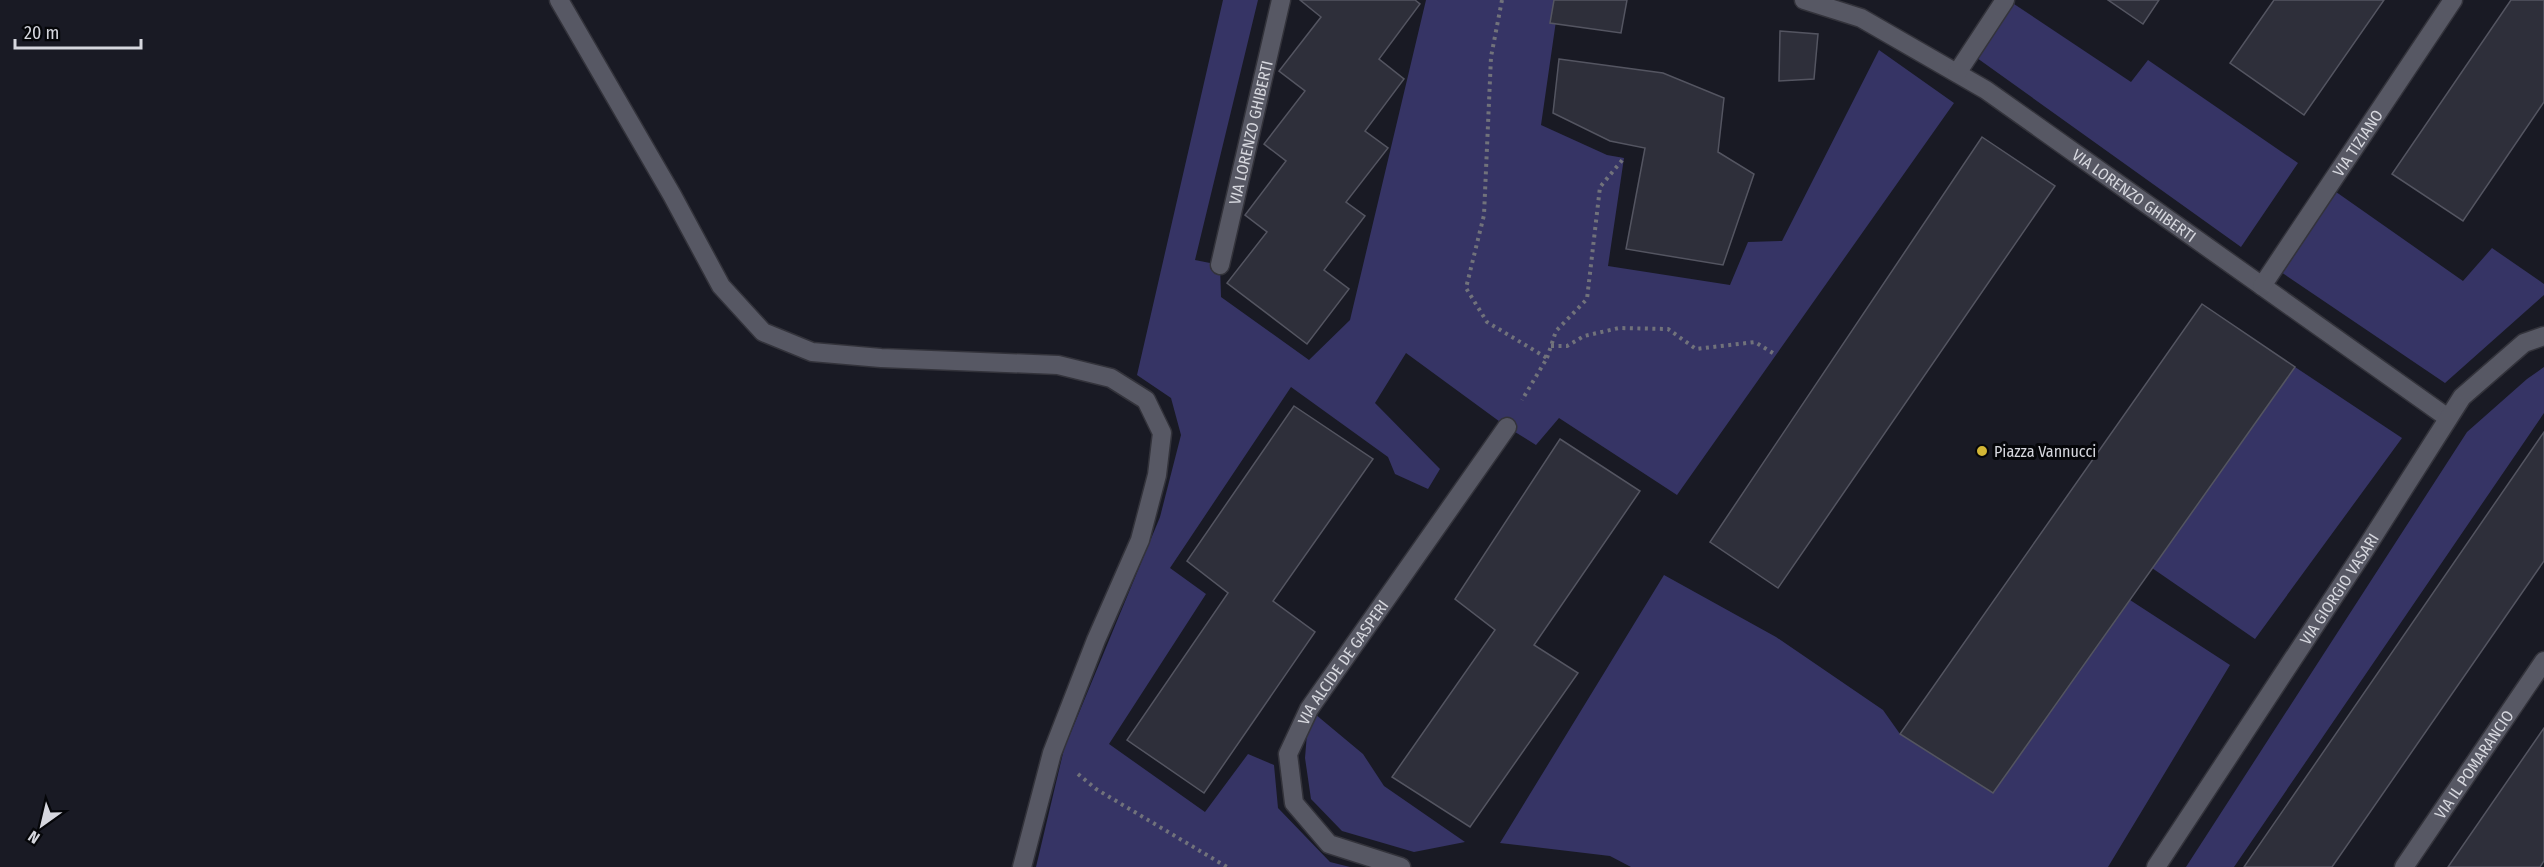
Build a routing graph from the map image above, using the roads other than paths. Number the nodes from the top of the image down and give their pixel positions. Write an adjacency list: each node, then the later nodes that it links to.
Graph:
1 (559, 0): 13 (street)
2 (1281, 0): 7 (street, VIA LORENZO GHIBERTI)
3 (1804, 0): 6 (street, VIA LORENZO GHIBERTI)
4 (2005, 0): 6 (street)
5 (2453, 0): 8 (street, VIA TIZIANO)
6 (1957, 74): 8 (street, VIA LORENZO GHIBERTI)
7 (1220, 265)
8 (2262, 286): 10 (street, VIA LORENZO GHIBERTI)
9 (2544, 336): 10 (street, VIA GIORGIO VASARI)
10 (2448, 418): 15 (street, VIA GIORGIO VASARI)
11 (1507, 427): 14 (street, VIA ALCIDE DE GASPERI)
12 (2544, 661): 16 (street, VIA IL POMARANCIO)
13 (1022, 867)
14 (1401, 867)
15 (2156, 867)
16 (2404, 867)

